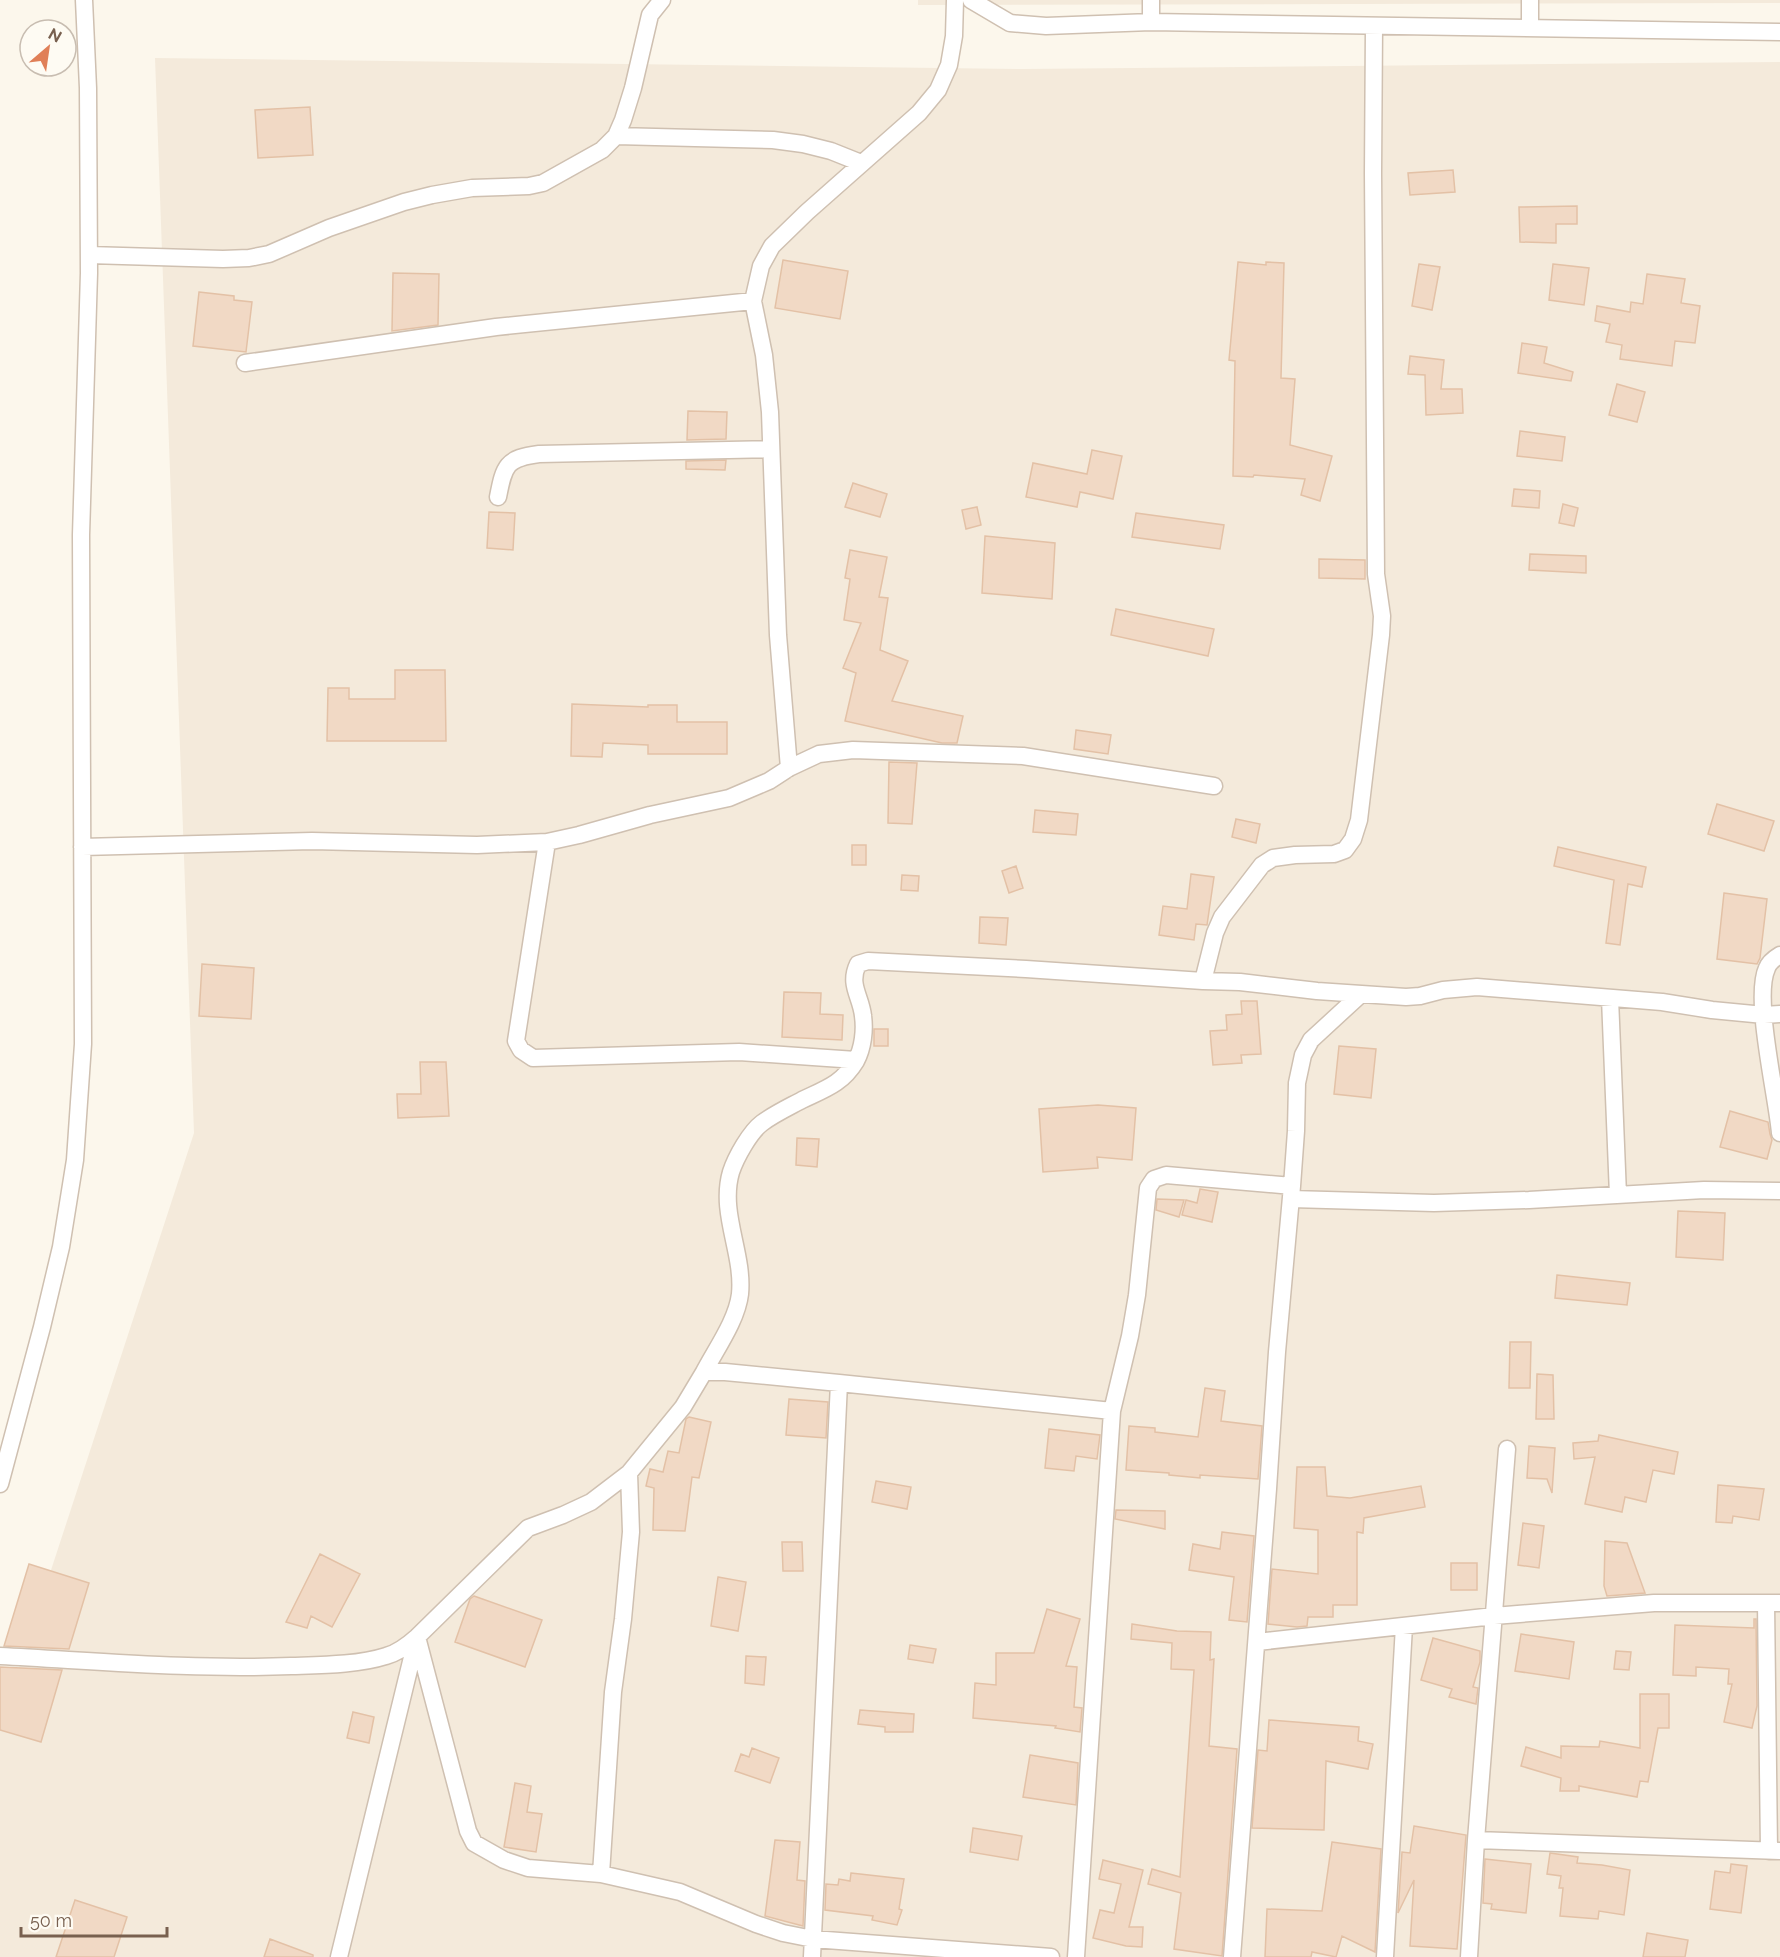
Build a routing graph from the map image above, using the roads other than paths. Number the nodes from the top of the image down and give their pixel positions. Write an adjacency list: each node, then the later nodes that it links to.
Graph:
1 (84, 0): 13 (street)
2 (662, 0): 11 (street)
3 (955, 0): 12 (street)
4 (971, 0): 7 (street)
5 (1151, 0): 7 (street)
6 (1530, 0): 9 (street)
7 (1151, 22): 8 (street)
8 (1374, 26): 9 (street); 23 (street)
9 (1530, 28): 10 (street)
10 (1780, 33)
11 (616, 136): 12 (street); 13 (street)
12 (861, 163): 14 (street)
13 (89, 255): 21 (street)
14 (753, 301): 15 (street); 16 (street)
15 (245, 363)
16 (771, 449): 17 (street); 18 (street)
17 (498, 497)
18 (789, 768): 19 (street); 20 (street)
19 (1215, 786)
20 (547, 842): 21 (street); 27 (street)
21 (82, 847): 37 (street)
22 (1780, 955): 26 (street)
23 (1203, 981): 24 (street); 27 (street)
24 (1361, 994): 25 (street); 30 (street)
25 (1610, 998): 26 (street); 31 (street)
26 (1772, 1014): 28 (street)
27 (856, 1060): 32 (street)
28 (1780, 1133)
29 (1780, 1191): 31 (street)
30 (1291, 1192): 31 (street); 34 (street); 42 (street)
31 (1618, 1195)
32 (704, 1372): 33 (street); 36 (street)
33 (839, 1383): 34 (street); 47 (street)
34 (1112, 1411): 51 (street)
35 (1507, 1449): 39 (street)
36 (630, 1473): 41 (street); 46 (street)
37 (0, 1484)
38 (1773, 1603): 39 (street); 45 (street)
39 (1494, 1616): 40 (street); 44 (street)
40 (1404, 1626): 42 (street); 53 (street)
41 (417, 1637): 43 (street); 46 (street); 48 (street)
42 (1257, 1642): 52 (street)
43 (0, 1656)
44 (1476, 1840): 45 (street); 54 (street)
45 (1775, 1851)
46 (601, 1874): 47 (street)
47 (813, 1939): 49 (street); 50 (street)
48 (339, 1957)
49 (812, 1957)
50 (1051, 1957)
51 (1076, 1957)
52 (1232, 1957)
53 (1385, 1957)
54 (1469, 1957)

